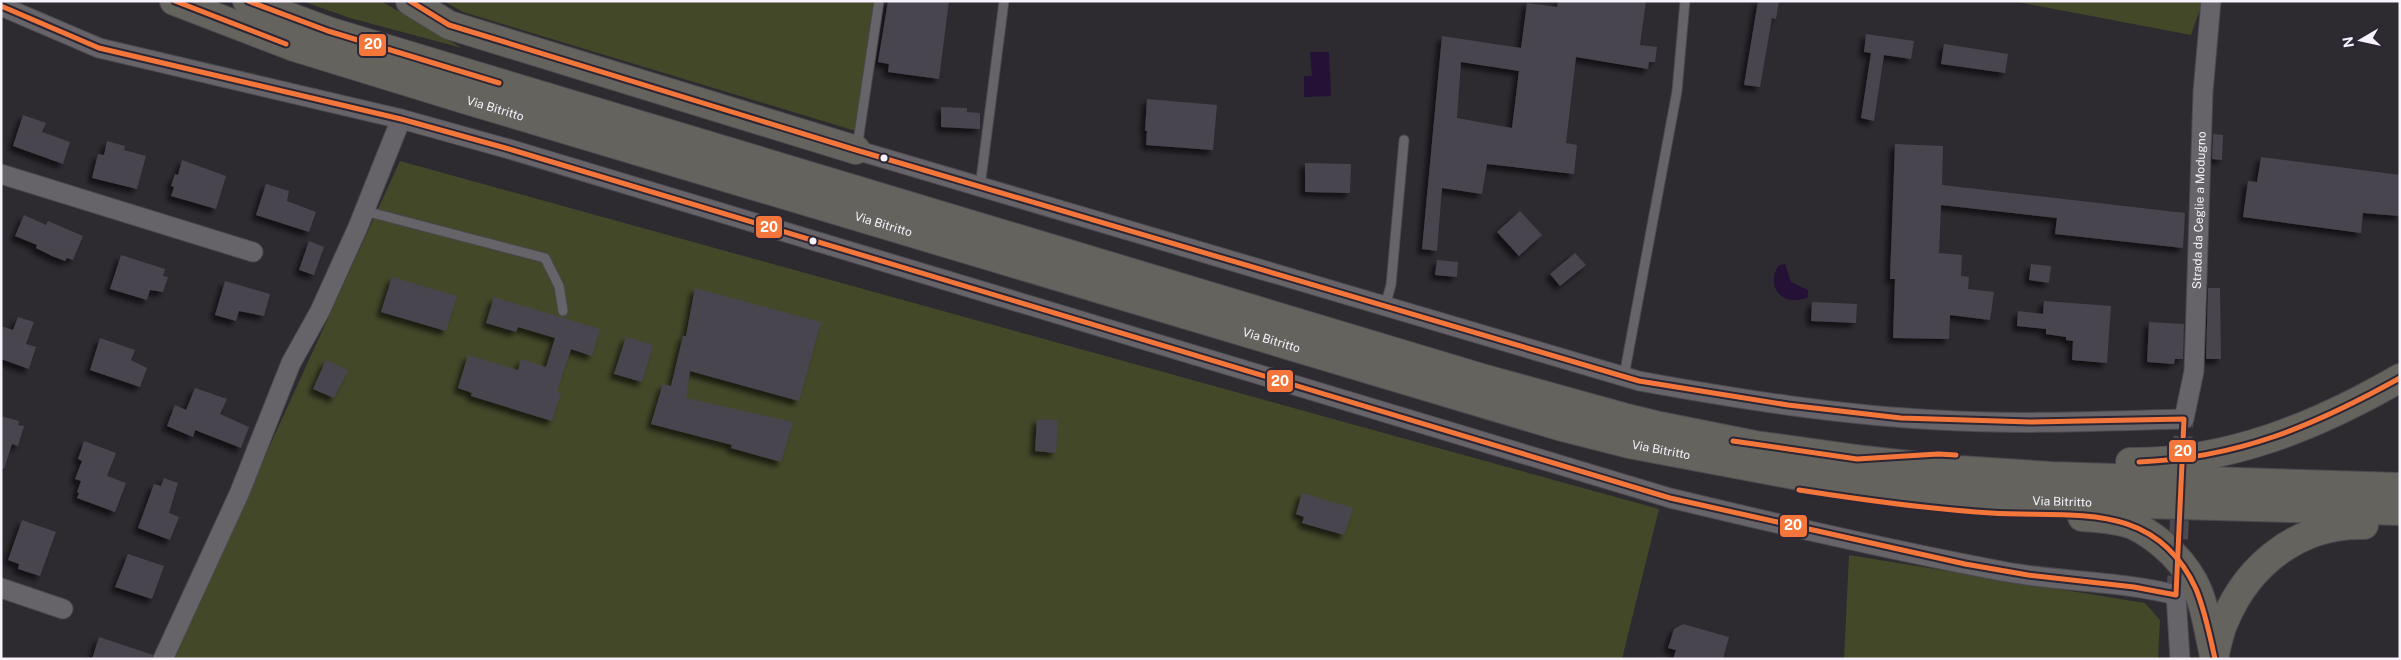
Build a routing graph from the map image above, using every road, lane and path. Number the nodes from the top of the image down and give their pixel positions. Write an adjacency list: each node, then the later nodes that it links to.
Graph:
1 (174, 1): 22 (highway, Via Bitritto)
2 (247, 1): 10 (highway, Via Bitritto)
3 (292, 1): 10 (highway)
4 (410, 1): 13 (highway)
5 (879, 1): 13 (lane)
6 (1004, 1): 15 (lane)
7 (1685, 1): 20 (lane)
8 (2211, 1): 20 (street, Strada da Ceglie a Modugno)
9 (1, 6): 11 (street)
10 (420, 58): 23 (highway, Via Bitritto)
11 (401, 120): 16 (street); 31 (street)
12 (1404, 140): 18 (lane)
13 (856, 150): 15 (street)
14 (1, 174): 17 (street)
15 (980, 187): 18 (street)
16 (365, 211): 19 (lane); 30 (street)
17 (253, 252)
18 (1385, 306): 20 (street)
19 (563, 312)
20 (1624, 376)
21 (2400, 378): 23 (highway)
22 (1702, 459): 25 (highway, Via Bitritto); 29 (highway)
23 (1857, 459): 24 (highway, Via Bitritto)
24 (2400, 487)
25 (2400, 511)
26 (2400, 526): 29 (highway)
27 (1, 588): 28 (street)
28 (62, 610)
29 (2214, 658)
30 (163, 659)
31 (2180, 659)

